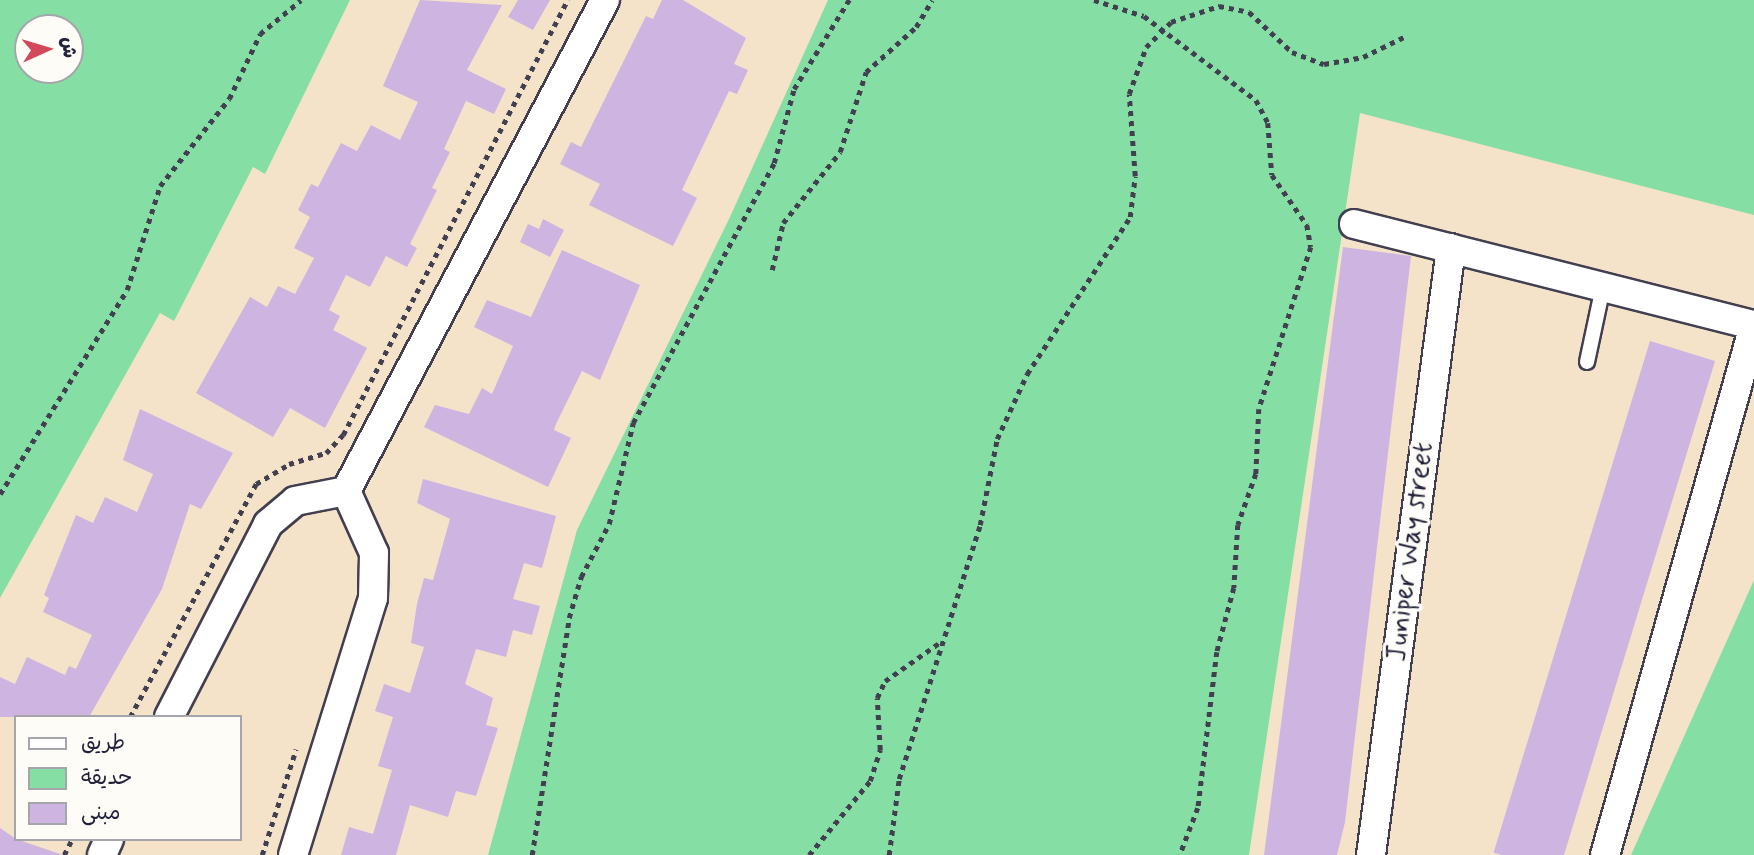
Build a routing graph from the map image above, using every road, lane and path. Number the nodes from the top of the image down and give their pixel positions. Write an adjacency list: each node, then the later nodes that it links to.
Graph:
1 (302, 0): 16 (path)
2 (568, 0): 18 (path)
3 (605, 0): 15 (street)
4 (849, 0): 21 (path)
5 (932, 0): 11 (path)
6 (1094, 0): 7 (path)
7 (1161, 29): 8 (path); 17 (path); 24 (path)
8 (1408, 35)
9 (1354, 224): 10 (street)
10 (1451, 248): 12 (street); 25 (street, Juniper Way street)
11 (772, 270)
12 (1603, 287): 13 (street); 14 (lane)
13 (1754, 326): 26 (street)
14 (1587, 362)
15 (346, 491): 19 (street); 20 (street)
16 (0, 494)
17 (940, 642): 22 (path); 23 (path)
18 (131, 715)
19 (170, 715)
20 (293, 855)
21 (532, 855)
22 (809, 855)
23 (889, 855)
24 (1180, 855)
25 (1371, 855)
26 (1605, 855)

